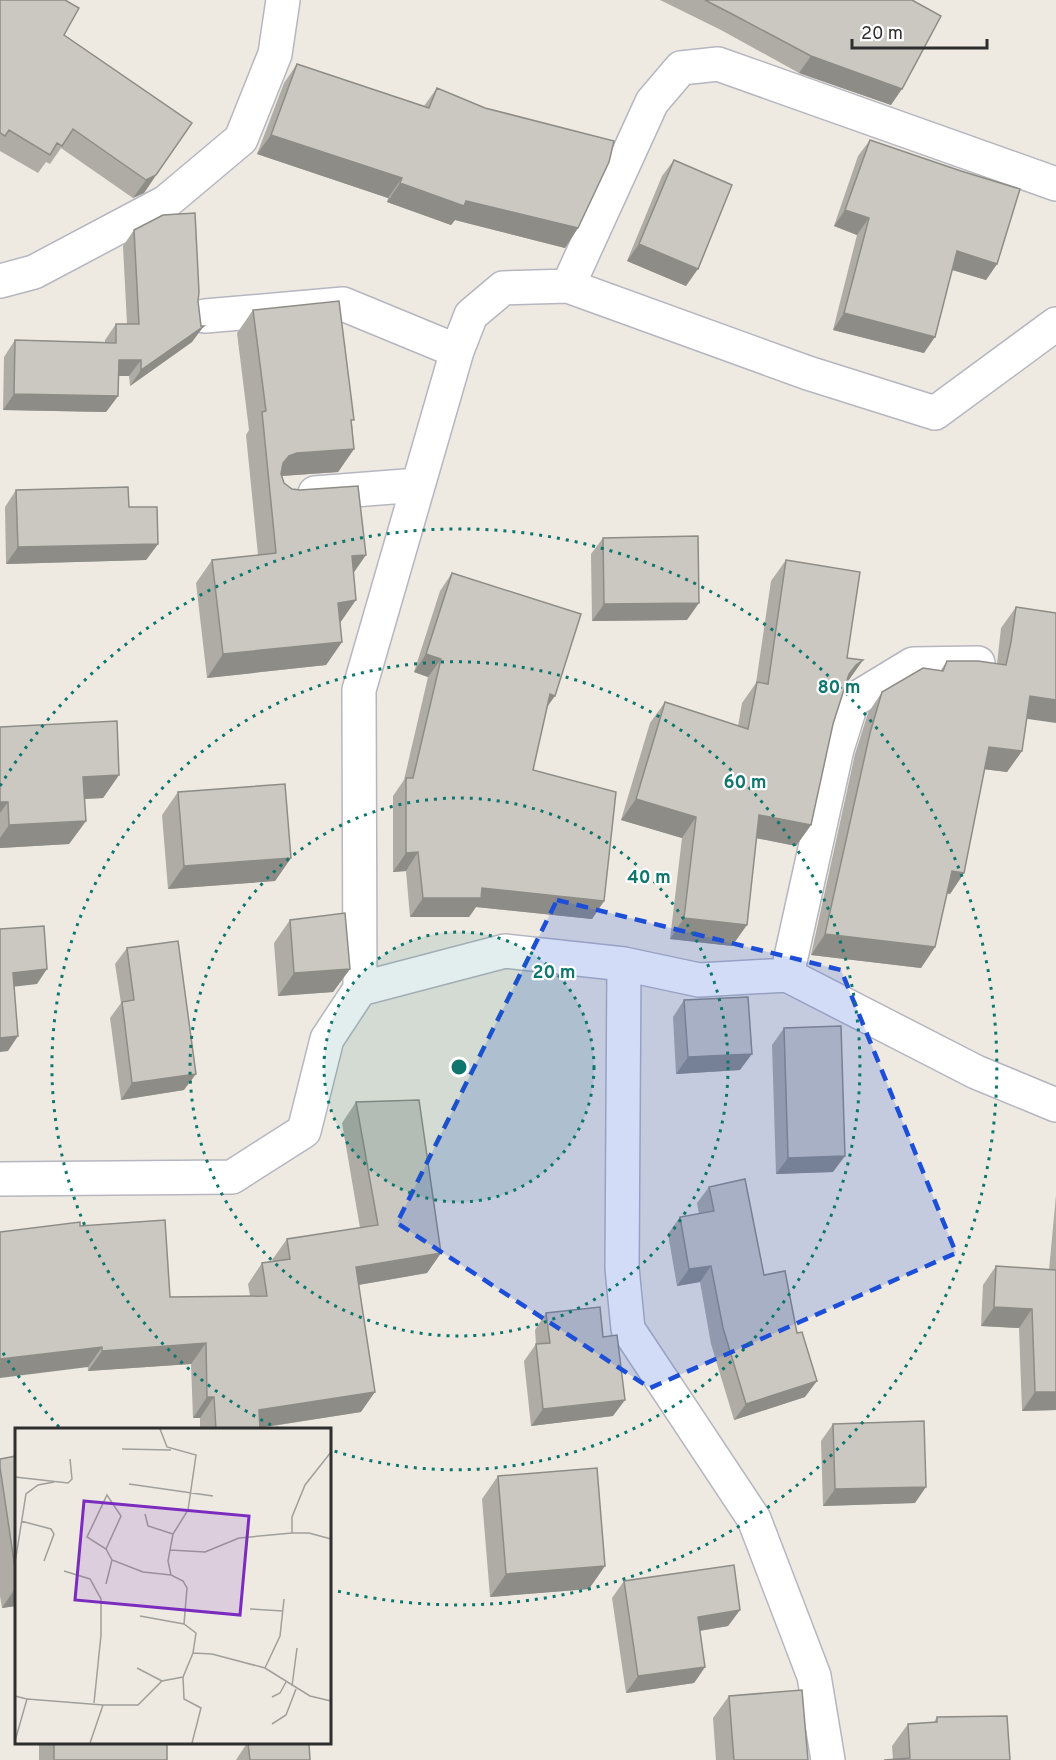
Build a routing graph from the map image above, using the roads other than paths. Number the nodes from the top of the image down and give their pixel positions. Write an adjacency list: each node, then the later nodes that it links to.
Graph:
1 (283, 0): 3 (street)
2 (1056, 184): 4 (street)
3 (0, 281)
4 (568, 286): 6 (street); 7 (street)
5 (205, 316): 7 (street)
6 (1056, 324)
7 (457, 351): 8 (street)
8 (418, 485): 9 (street); 13 (street)
9 (283, 495)
10 (978, 663): 12 (street)
11 (624, 964): 12 (street); 13 (street); 16 (street)
12 (787, 975): 14 (street)
13 (360, 989): 15 (street)
14 (1056, 1105)
15 (0, 1179)
16 (828, 1760)

